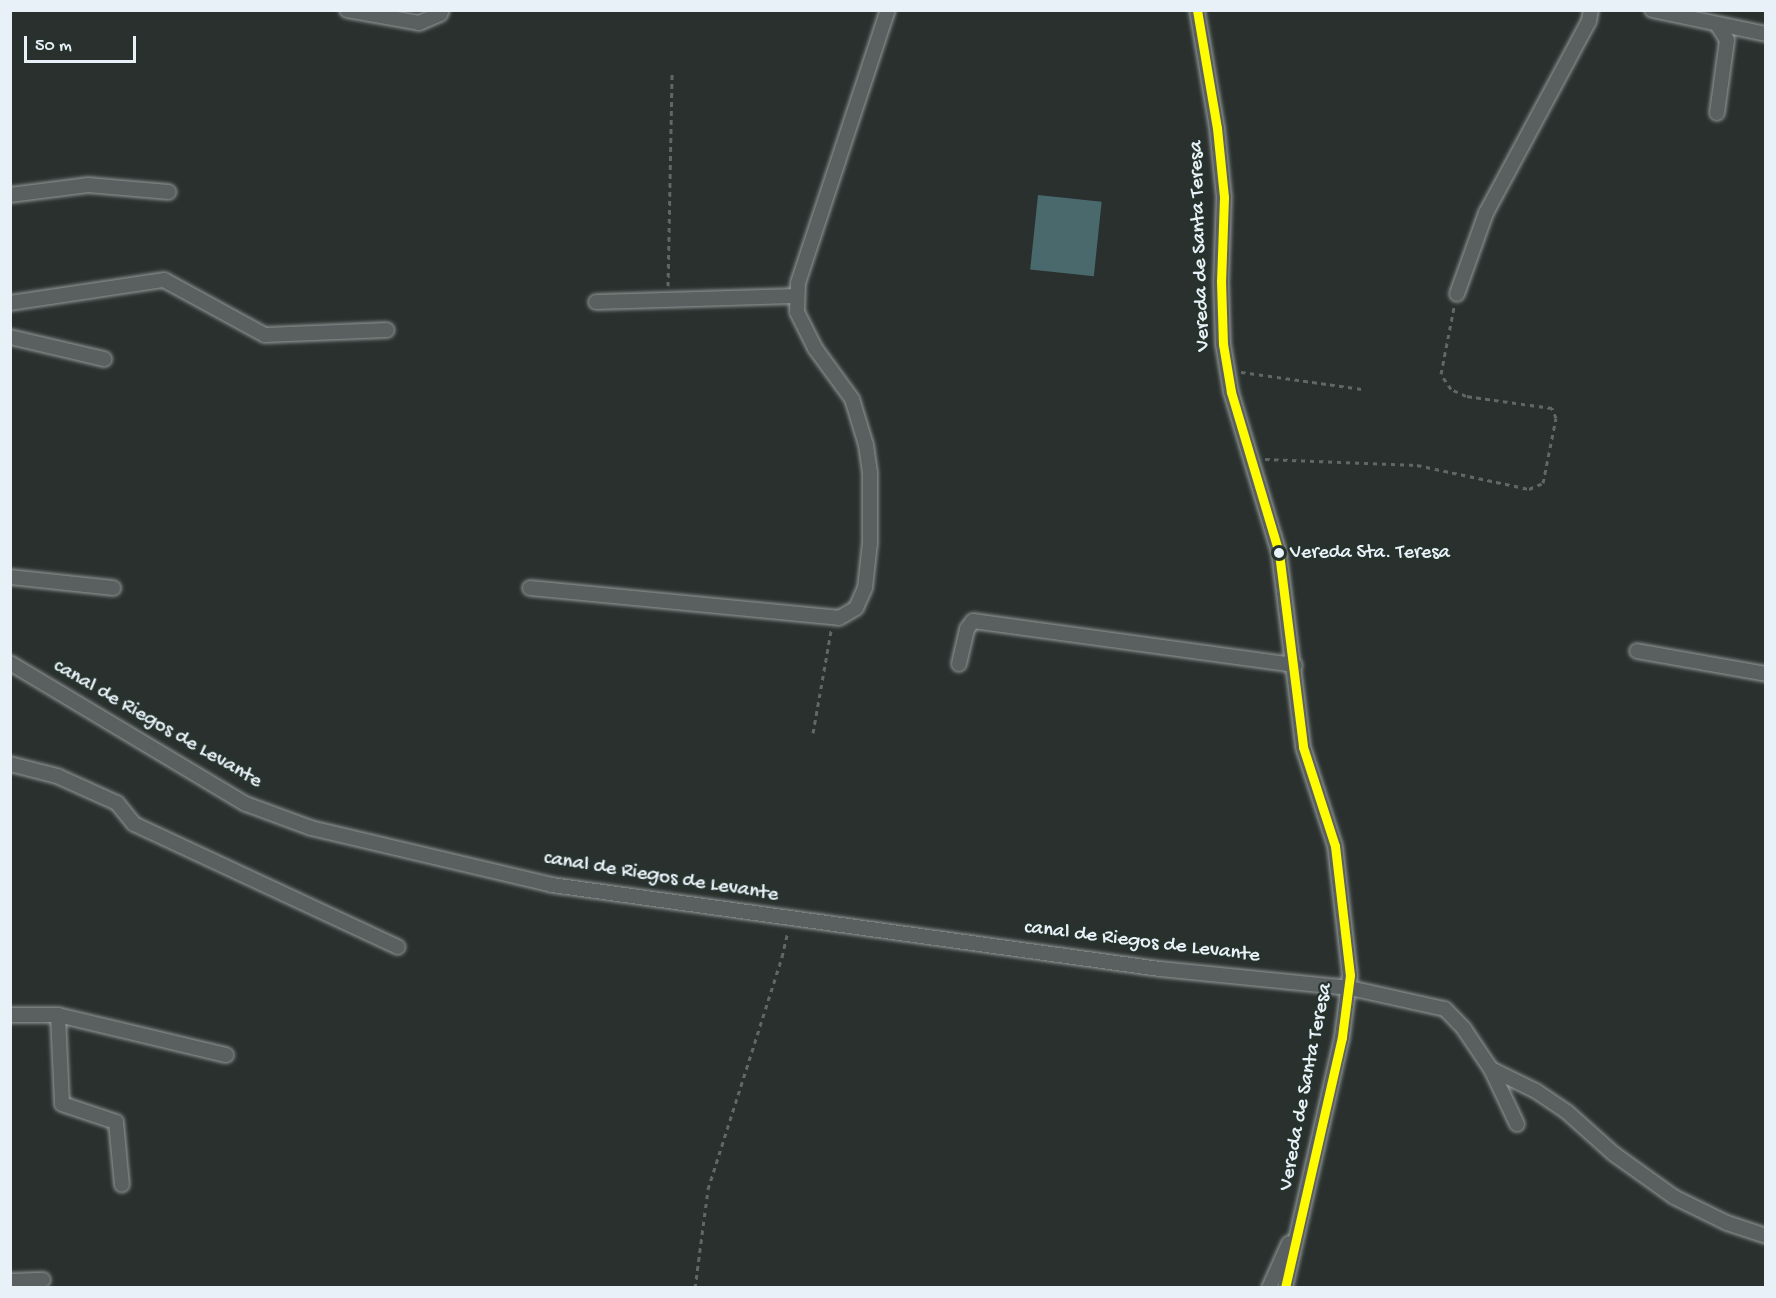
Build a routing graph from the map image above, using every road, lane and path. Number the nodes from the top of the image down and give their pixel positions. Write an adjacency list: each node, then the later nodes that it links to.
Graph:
1 (347, 10): 2 (street)
2 (442, 10)
3 (888, 10): 14 (street)
4 (1197, 10): 21 (street, Vereda de Santa Teresa)
5 (1591, 10): 13 (street)
6 (1652, 10): 7 (street)
7 (1718, 26): 8 (street); 10 (street)
8 (1766, 34)
9 (672, 70): 15 (path)
10 (1717, 113)
11 (169, 192): 12 (street)
12 (10, 195)
13 (1457, 294): 23 (path)
14 (797, 296): 15 (street); 27 (street)
15 (667, 300): 16 (street)
16 (596, 302)
17 (10, 303): 18 (street)
18 (387, 330)
19 (10, 338): 20 (street)
20 (104, 359)
21 (1227, 370): 22 (path); 23 (street, Vereda de Santa Teresa)
22 (1362, 389)
23 (1252, 458): 31 (street, Vereda de Santa Teresa)
24 (10, 577): 25 (street)
25 (113, 588)
26 (530, 588): 27 (street)
27 (833, 617): 33 (path)
28 (1637, 651): 32 (street)
29 (10, 663): 35 (street, canal de Riegos de Levante)
30 (959, 664): 31 (street)
31 (1295, 665): 37 (street, Vereda de Santa Teresa)
32 (1766, 674)
33 (813, 733)
34 (10, 764): 36 (street)
35 (790, 918): 37 (street, canal de Riegos de Levante); 48 (path)
36 (398, 947)
37 (1350, 988): 41 (street, canal de Riegos de Levante); 44 (street, Vereda de Santa Teresa)
38 (10, 1015): 39 (street)
39 (58, 1015): 40 (street); 43 (street)
40 (226, 1055)
41 (1491, 1069): 42 (street, canal de Riegos de Levante); 45 (street)
42 (1517, 1124)
43 (122, 1185)
44 (1303, 1210): 49 (street); 50 (street, Vereda de Santa Teresa)
45 (1766, 1236)
46 (43, 1280): 47 (street)
47 (10, 1281)
48 (695, 1287)
49 (1269, 1287)
50 (1285, 1287)

